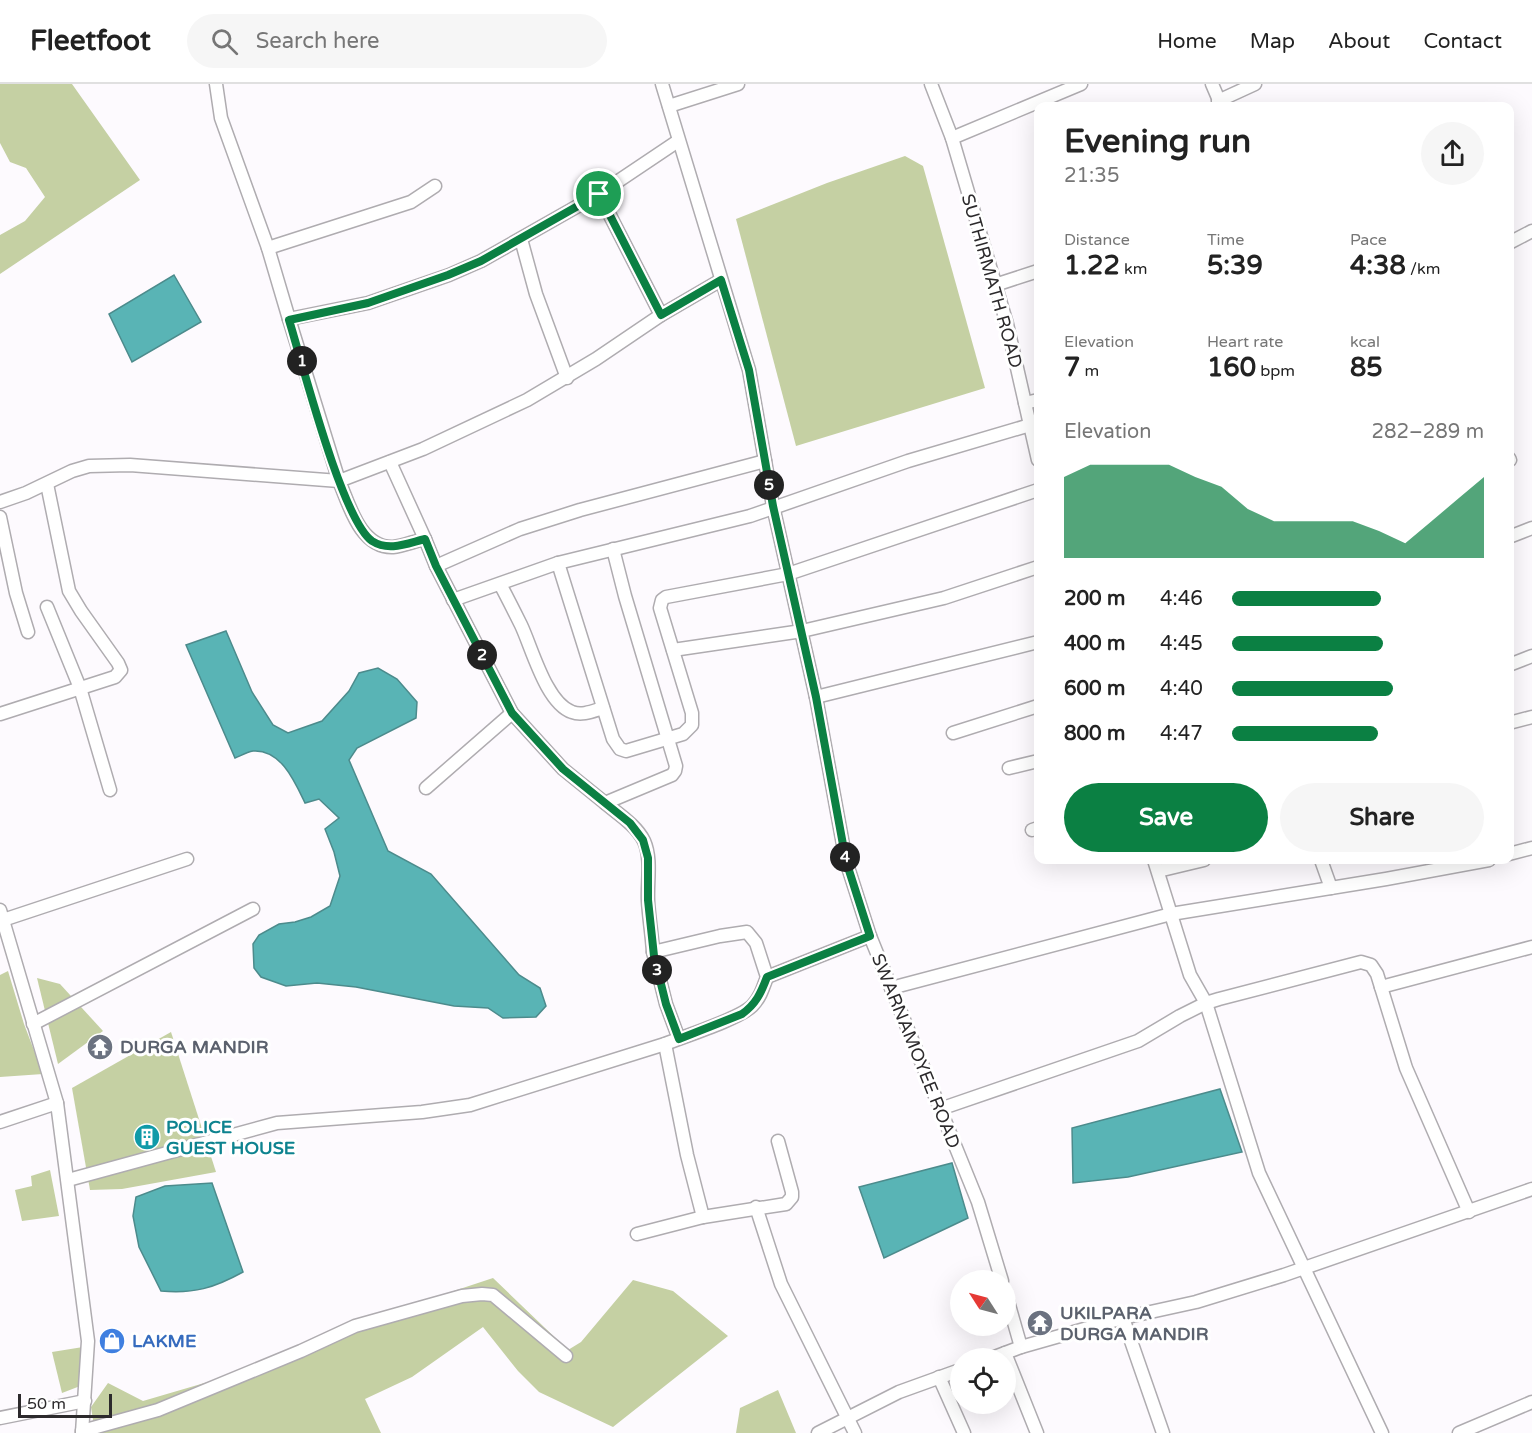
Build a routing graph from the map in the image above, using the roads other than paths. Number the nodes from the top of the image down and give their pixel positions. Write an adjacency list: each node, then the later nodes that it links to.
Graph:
1 (216, 84): 20 (street)
2 (662, 84): 12 (street, SWARNAMOYEE ROAD)
3 (738, 84): 12 (street)
4 (1081, 84): 8 (street)
5 (1212, 84): 9 (street)
6 (1255, 84): 10 (street)
7 (935, 85): 13 (street, SUTHIRMATH ROAD)
8 (1038, 102)
9 (1219, 102)
10 (1224, 102)
11 (1034, 104): 13 (street)
12 (669, 106): 14 (street, SWARNAMOYEE ROAD)
13 (952, 138): 23 (street, SUTHIRMATH ROAD)
14 (678, 141): 16 (street); 22 (street, SWARNAMOYEE ROAD)
15 (435, 186): 20 (street)
16 (599, 194): 18 (street); 24 (street)
17 (1532, 231): 19 (street)
18 (521, 238): 25 (street); 26 (street)
19 (1514, 240)
20 (268, 248): 25 (street)
21 (1034, 272): 23 (street)
22 (721, 280): 24 (street); 31 (street, SWARNAMOYEE ROAD)
23 (995, 285): 28 (street, SUTHIRMATH ROAD)
24 (661, 315): 26 (street)
25 (289, 320): 33 (street)
26 (567, 378): 32 (street)
27 (1034, 400): 28 (street)
28 (1025, 403): 29 (street, SUTHIRMATH ROAD)
29 (1030, 425): 30 (street, SUTHIRMATH ROAD); 37 (street)
30 (1034, 435)
31 (765, 461): 37 (street, SWARNAMOYEE ROAD); 44 (street)
32 (390, 462): 33 (street); 41 (street)
33 (339, 481): 34 (street); 41 (street)
34 (47, 484): 36 (street); 56 (street)
35 (1034, 491): 46 (street)
36 (0, 502)
37 (773, 506): 42 (street); 46 (street, SWARNAMOYEE ROAD)
38 (0, 517): 51 (street)
39 (1532, 528): 40 (street)
40 (1514, 535)
41 (425, 539): 44 (street)
42 (613, 549): 43 (street); 65 (street)
43 (558, 563): 47 (street); 59 (street)
44 (436, 566): 48 (street)
45 (1034, 568): 50 (street)
46 (788, 574): 50 (street, SWARNAMOYEE ROAD); 53 (street)
47 (500, 584): 48 (street); 59 (street)
48 (453, 600): 60 (street)
49 (47, 607): 56 (street)
50 (802, 631): 53 (street); 57 (street, SWARNAMOYEE ROAD)
51 (28, 632)
52 (1034, 643): 57 (street)
53 (673, 650): 65 (street)
54 (1532, 656): 55 (street)
55 (1514, 663)
56 (80, 688): 61 (street); 69 (street)
57 (816, 697): 81 (street, SWARNAMOYEE ROAD)
58 (1034, 707): 64 (street)
59 (603, 708): 65 (street)
60 (512, 713): 68 (street); 70 (street)
61 (0, 714)
62 (1532, 717): 63 (street)
63 (1514, 722)
64 (953, 733)
65 (669, 739): 70 (street)
66 (1034, 761): 67 (street)
67 (1009, 768)
68 (426, 788)
69 (110, 790)
70 (604, 802): 83 (street)
71 (1532, 848): 72 (street)
72 (1514, 853)
73 (187, 859): 80 (street)
74 (1322, 864): 77 (street)
75 (1457, 864): 77 (street)
76 (1156, 865): 79 (street)
77 (1331, 888): 79 (street)
78 (253, 909): 88 (street)
79 (1171, 914): 86 (street); 87 (street)
80 (1, 915): 88 (street)
81 (870, 936): 84 (street); 86 (street, SWARNAMOYEE ROAD)
82 (1532, 947): 85 (street)
83 (654, 952): 84 (street); 89 (street)
84 (767, 977): 89 (street)
85 (1381, 987): 87 (street); 98 (street)
86 (891, 988): 92 (street, SWARNAMOYEE ROAD)
87 (1206, 1003): 92 (street); 101 (street)
88 (33, 1024): 91 (street)
89 (679, 1039): 90 (street)
90 (665, 1044): 95 (street); 99 (street)
91 (57, 1103): 93 (street); 95 (street)
92 (940, 1108): 102 (street, SWARNAMOYEE ROAD)
93 (0, 1122)
94 (778, 1141): 97 (street)
95 (68, 1180): 111 (street)
96 (1532, 1189): 98 (street)
97 (756, 1208): 99 (street); 114 (street)
98 (1469, 1212): 101 (street)
99 (703, 1217): 100 (street)
100 (637, 1234)
101 (1304, 1269): 103 (street); 121 (street)
102 (999, 1270)
103 (1124, 1318): 105 (street); 120 (street)
104 (1016, 1330): 105 (street)
105 (1021, 1347): 106 (street)
106 (1016, 1349)
107 (566, 1356): 115 (street)
108 (950, 1373): 109 (street)
109 (939, 1377): 114 (street); 118 (street)
110 (1016, 1380): 119 (street)
111 (84, 1401): 113 (street); 115 (street)
112 (1532, 1402): 122 (street)
113 (0, 1418)
114 (848, 1418): 116 (street); 117 (street)
115 (82, 1432)
116 (818, 1433)
117 (855, 1433)
118 (964, 1433)
119 (1037, 1433)
120 (1163, 1433)
121 (1382, 1433)
122 (1459, 1433)

